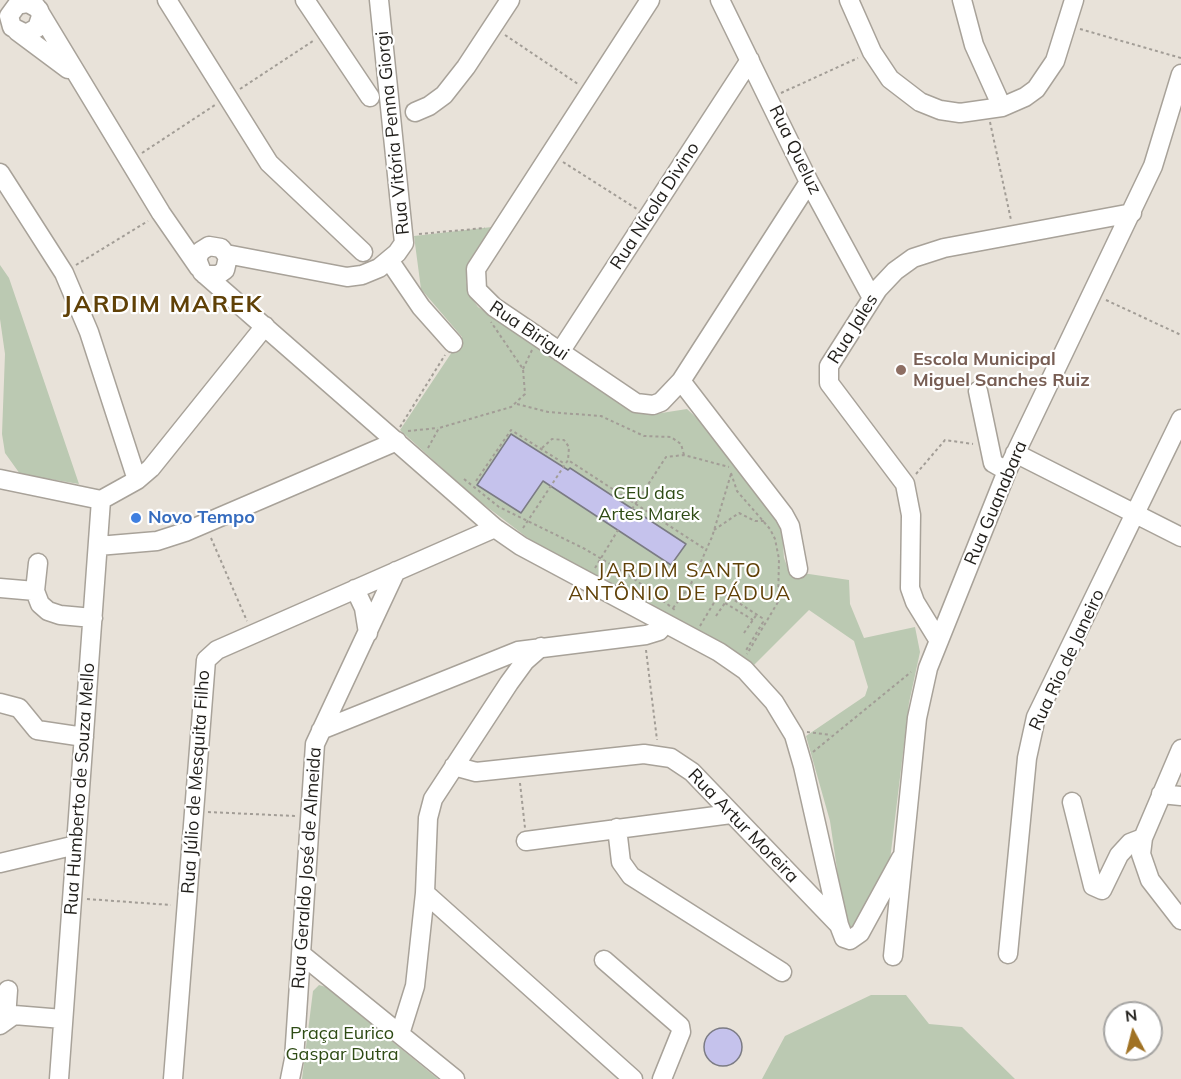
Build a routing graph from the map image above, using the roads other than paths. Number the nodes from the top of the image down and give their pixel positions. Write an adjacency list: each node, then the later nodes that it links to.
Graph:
1 (167, 0): 22 (street)
2 (305, 0): 17 (street)
3 (379, 0): 17 (street, Rua Vitória Penna Giorgi)
4 (510, 0): 16 (street)
5 (650, 0): 28 (street, Rua Birigui)
6 (720, 0): 12 (street, Rua Queluz)
7 (849, 0): 15 (street)
8 (962, 0): 15 (street)
9 (1074, 0): 15 (street)
10 (36, 7): 11 (street); 11 (street); 13 (street)
11 (9, 16): 13 (street)
12 (750, 60): 19 (street, Rua Queluz); 28 (street, Rua Nícola Divino)
13 (74, 74): 21 (street)
14 (1181, 74): 20 (street, Rua Guanabara)
15 (995, 109)
16 (415, 112)
17 (393, 129): 23 (street, Rua Vitória Penna Giorgi)
18 (0, 174): 36 (street)
19 (809, 182): 25 (street, Rua Queluz); 29 (street, Rua Birigui)
20 (1132, 213): 25 (street, Rua Jales); 33 (street, Rua Guanabara)
21 (178, 240): 24 (street); 24 (street)
22 (363, 252)
23 (389, 260): 24 (street); 27 (street)
24 (216, 266): 26 (street)
25 (872, 298): 53 (street, Rua Jales)
26 (265, 326): 32 (street); 36 (street)
27 (453, 343)
28 (560, 352): 29 (street, Rua Birigui)
29 (681, 381): 43 (street)
30 (978, 391): 34 (street)
31 (1181, 418): 38 (street, Rua Rio de Janeiro)
32 (402, 434): 39 (street); 41 (street)
33 (1015, 453): 34 (street, Rua Guanabara); 38 (street)
34 (1007, 471): 53 (street, Rua Guanabara)
35 (0, 479): 37 (street)
36 (137, 480): 37 (street)
37 (101, 500): 41 (street, Rua Humberto de Souza Mello)
38 (1136, 515): 40 (street); 78 (street, Rua Rio de Janeiro)
39 (495, 528): 44 (street, Rua Júlio de Mesquita Filho); 48 (street)
40 (1181, 537)
41 (98, 546): 50 (street, Rua Humberto de Souza Mello)
42 (38, 563): 47 (street)
43 (798, 569)
44 (396, 571): 46 (street, Rua Júlio de Mesquita Filho); 51 (street, Rua Geraldo José de Almeida)
45 (0, 588): 47 (street)
46 (355, 589): 51 (street); 87 (street, Rua Júlio de Mesquita Filho)
47 (35, 591): 50 (street)
48 (638, 610): 49 (street); 52 (street)
49 (672, 615): 52 (street); 76 (street)
50 (93, 618): 61 (street, Rua Humberto de Souza Mello)
51 (368, 633): 57 (street, Rua Geraldo José de Almeida)
52 (618, 638): 54 (street)
53 (939, 641): 72 (street, Rua Guanabara)
54 (541, 647): 55 (street); 56 (street)
55 (482, 665): 56 (street); 59 (street)
56 (509, 683): 63 (street)
57 (337, 693): 59 (street); 60 (street, Rua Geraldo José de Almeida)
58 (0, 703): 61 (street)
59 (368, 713): 60 (street)
60 (321, 730): 77 (street, Rua Geraldo José de Almeida)
61 (84, 737): 71 (street, Rua Humberto de Souza Mello)
62 (1181, 749): 64 (street)
63 (454, 766): 67 (street, Rua Artur Moreira); 74 (street)
64 (1161, 794): 65 (street); 69 (street)
65 (1181, 796)
66 (1072, 802): 69 (street)
67 (731, 814): 68 (street); 76 (street, Rua Artur Moreira)
68 (617, 828): 70 (street); 81 (street)
69 (1143, 838): 75 (street)
70 (526, 841)
71 (76, 845): 73 (street); 83 (street, Rua Humberto de Souza Mello)
72 (901, 858): 76 (street, Rua Artur Moreira); 79 (street, Rua Guanabara)
73 (0, 863)
74 (425, 893): 85 (street); 90 (street)
75 (1181, 920)
76 (839, 925)
77 (301, 954): 85 (street); 88 (street, Rua Geraldo José de Almeida)
78 (1008, 954)
79 (893, 956)
80 (604, 960): 91 (street)
81 (782, 972)
82 (8, 990): 84 (street)
83 (63, 1019): 84 (street); 86 (street, Rua Humberto de Souza Mello)
84 (3, 1022)
85 (400, 1034): 89 (street)
86 (59, 1079)
87 (173, 1079)
88 (290, 1079)
89 (455, 1079)
90 (633, 1079)
91 (662, 1079)

